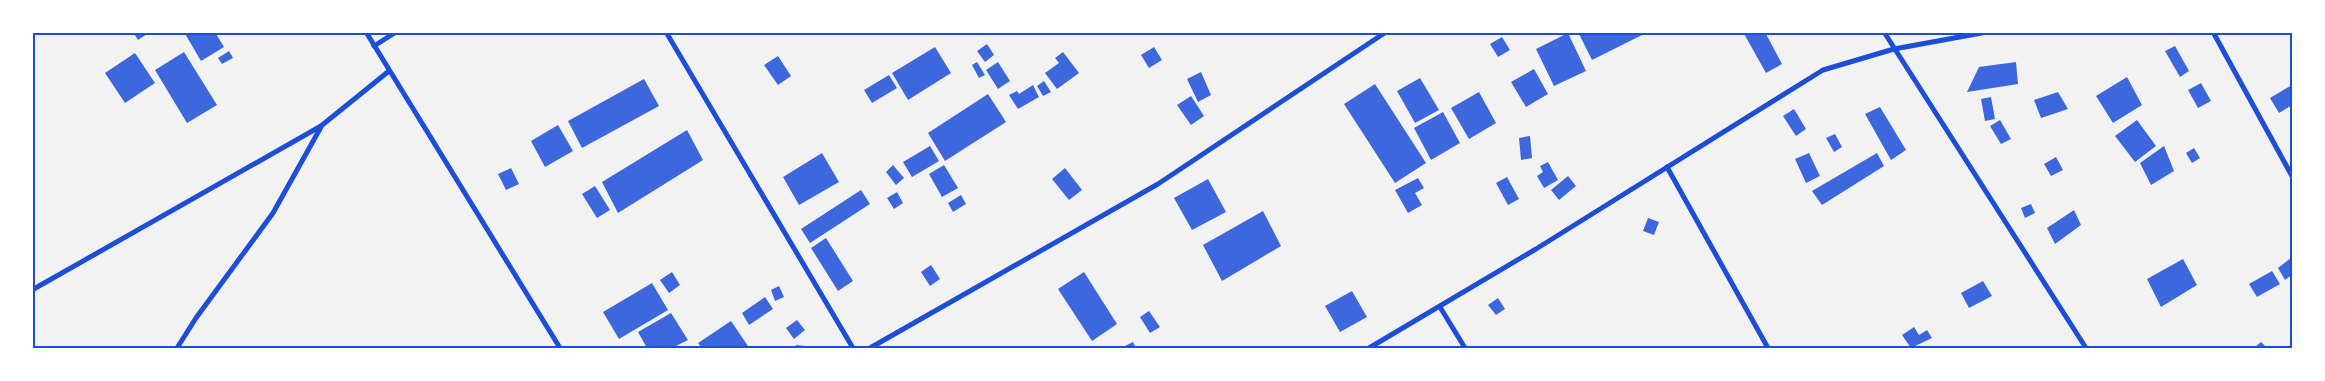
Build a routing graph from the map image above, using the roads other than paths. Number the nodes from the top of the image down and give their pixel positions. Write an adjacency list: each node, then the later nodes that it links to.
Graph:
1 (366, 32): 8 (street)
2 (396, 32): 8 (street)
3 (666, 32): 18 (street)
4 (1386, 32): 19 (street)
5 (1884, 32): 9 (street)
6 (1986, 32): 9 (street)
7 (2213, 32): 13 (street)
8 (374, 46): 10 (street)
9 (1894, 49): 12 (street); 23 (street)
10 (389, 71): 11 (street); 17 (street)
11 (321, 126): 14 (street); 16 (street)
12 (1667, 167): 15 (street); 22 (street)
13 (2292, 176)
14 (32, 290)
15 (1440, 307): 20 (street); 21 (street)
16 (177, 348)
17 (560, 348)
18 (852, 348)
19 (870, 348)
20 (1369, 348)
21 (1465, 348)
22 (1768, 348)
23 (2086, 348)

